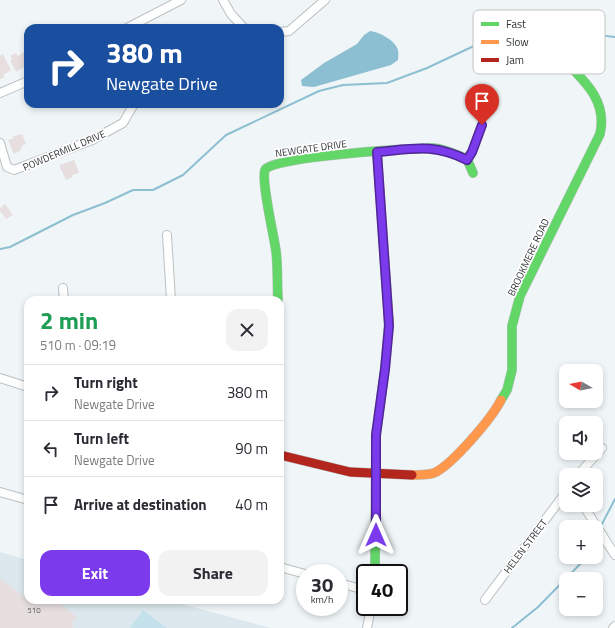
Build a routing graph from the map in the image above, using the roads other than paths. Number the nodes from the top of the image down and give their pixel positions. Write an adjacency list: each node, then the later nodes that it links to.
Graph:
1 (181, 0): 4 (street)
2 (223, 0): 5 (street)
3 (325, 0): 6 (street)
4 (135, 24)
5 (240, 24)
6 (284, 32)
7 (575, 74): 26 (street, BROOKMERE ROAD)
8 (24, 83): 9 (street)
9 (0, 93)
10 (132, 108): 12 (street, POWDERMILL DRIVE)
11 (482, 125): 14 (street)
12 (0, 143)
13 (377, 152): 14 (street, NEWGATE DRIVE); 20 (street, NEWGATE DRIVE); 26 (street)
14 (467, 160): 15 (street)
15 (473, 173)
16 (167, 235): 19 (street)
17 (63, 288): 18 (street)
18 (64, 296)
19 (170, 296)
20 (278, 296)
21 (0, 378): 22 (street)
22 (24, 386)
23 (284, 456): 26 (street, BROOKMERE ROAD)
24 (591, 460): 25 (street)
25 (584, 468)
26 (375, 474): 32 (street)
27 (0, 492): 28 (street)
28 (24, 499)
29 (559, 501): 35 (street, HELEN STREET)
30 (587, 512): 31 (street)
31 (615, 555)
32 (374, 564)
33 (284, 568): 34 (street)
34 (296, 571)
35 (485, 600)
36 (369, 616): 37 (street)
37 (367, 628)

